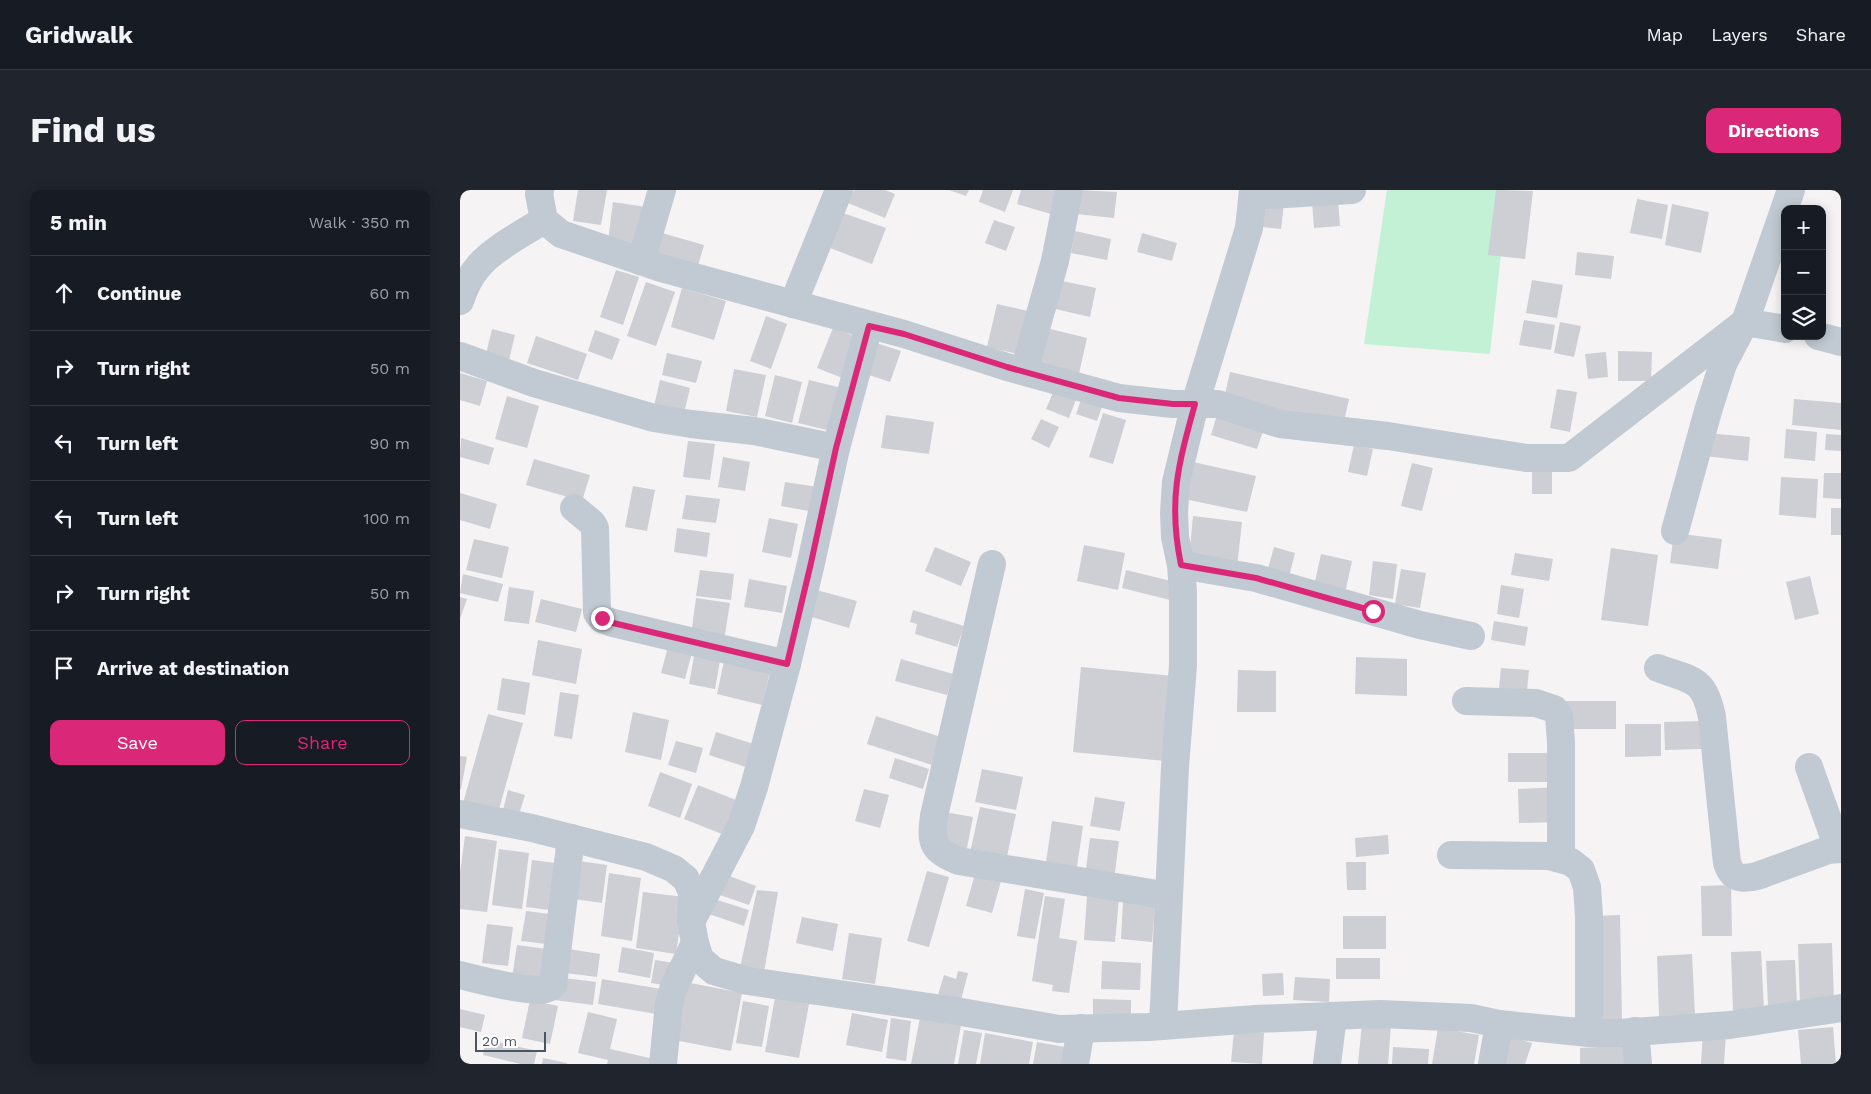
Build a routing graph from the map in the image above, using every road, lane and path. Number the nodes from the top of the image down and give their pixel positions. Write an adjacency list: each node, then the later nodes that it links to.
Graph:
1 (540, 190): 8 (street)
2 (662, 190): 9 (street)
3 (839, 190): 12 (street)
4 (1069, 190): 19 (street)
5 (1352, 190): 7 (street)
6 (1791, 190): 13 (street)
7 (1253, 193): 20 (street)
8 (544, 220): 9 (street); 10 (street)
9 (642, 261): 12 (street)
10 (469, 263): 11 (street)
11 (460, 301)
12 (794, 304): 14 (street)
13 (1745, 322): 15 (street); 20 (street); 23 (street)
14 (869, 326): 19 (street); 21 (street)
15 (1781, 328)
16 (1826, 338): 17 (street)
17 (1841, 342)
18 (460, 356): 21 (street)
19 (1024, 371): 20 (street)
20 (1195, 404): 25 (street)
21 (836, 448): 27 (street)
22 (574, 508): 27 (street)
23 (1675, 532)
24 (992, 564): 36 (street)
25 (1181, 565): 26 (street); 36 (street)
26 (1471, 636)
27 (787, 664): 37 (street)
28 (1658, 668): 33 (street)
29 (1466, 701): 35 (street)
30 (1809, 767): 33 (street)
31 (460, 814): 32 (street)
32 (571, 838): 37 (street); 38 (street)
33 (1840, 848)
34 (1451, 855): 35 (street)
35 (1561, 858): 45 (street)
36 (1169, 896): 42 (street)
37 (693, 932): 43 (street); 46 (street)
38 (460, 975)
39 (1841, 1008): 44 (street)
40 (1333, 1016): 41 (street); 42 (street); 48 (street)
41 (1499, 1024): 45 (street); 49 (street)
42 (1163, 1026): 43 (street)
43 (1081, 1028): 47 (street)
44 (1635, 1032): 45 (street); 50 (street)
45 (1589, 1033)
46 (663, 1064)
47 (1075, 1064)
48 (1327, 1064)
49 (1492, 1064)
50 (1638, 1064)

